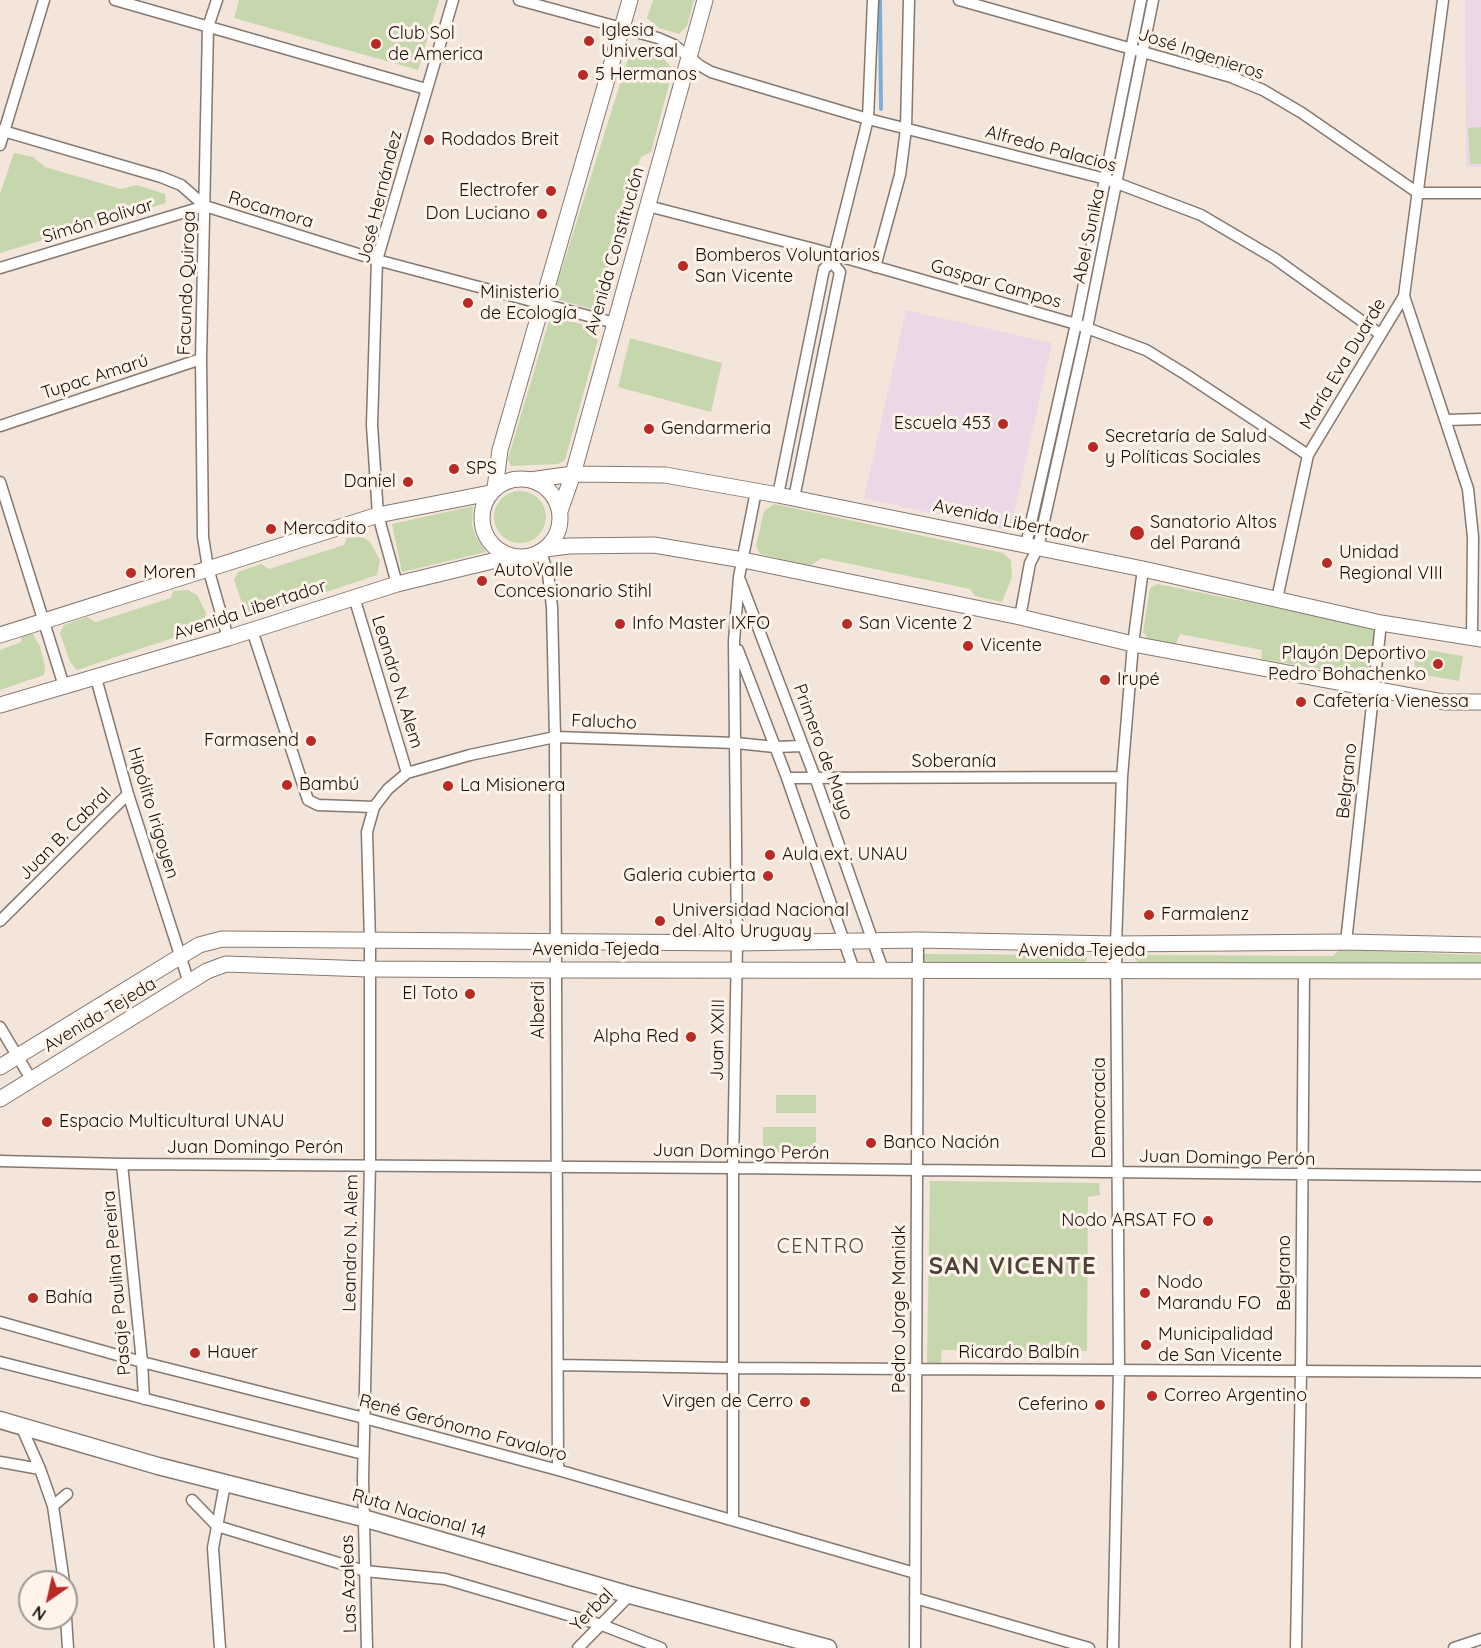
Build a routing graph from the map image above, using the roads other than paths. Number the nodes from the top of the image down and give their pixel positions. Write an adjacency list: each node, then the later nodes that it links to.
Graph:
1 (44, 0): 22 (street)
2 (115, 0): 14 (street)
3 (217, 0): 14 (street, Facundo Quiroga)
4 (453, 0): 19 (street, José Hernández)
5 (519, 0): 15 (street, Alfredo Palacios)
6 (630, 0): 15 (main road)
7 (705, 0): 18 (main road, Avenida Constitución)
8 (873, 0): 20 (street)
9 (909, 0): 21 (street)
10 (959, 0): 16 (street, José Ingenieros)
11 (1141, 0): 16 (street, Abel Sunika)
12 (1153, 0): 17 (street, Abel Sunika)
13 (1443, 0): 25 (street, María Eva Duarde)
14 (208, 27): 19 (street); 28 (street, Facundo Quiroga)
15 (622, 27): 18 (street, Alfredo Palacios); 34 (main road)
16 (1131, 48): 17 (street, José Ingenieros); 24 (street, Abel Sunika)
17 (1142, 51): 24 (street, Abel Sunika); 25 (street, José Ingenieros)
18 (688, 55): 20 (street, Alfredo Palacios); 27 (main road, Avenida Constitución)
19 (426, 89): 30 (street, José Hernández)
20 (868, 119): 21 (street, Alfredo Palacios); 29 (street)
21 (906, 129): 24 (street, Alfredo Palacios); 31 (street)
22 (3, 130): 23 (street); 28 (street, Rocamora)
23 (0, 145)
24 (1112, 181): 36 (street, Abel Sunika); 37 (street, Alfredo Palacios)
25 (1418, 193): 26 (street); 33 (street, María Eva Duarde)
26 (1481, 193)
27 (648, 206): 29 (street, Gaspar Campos); 35 (main road, Avenida Constitución)
28 (205, 207): 30 (street, Rocamora); 32 (street, Simón Bolivar); 38 (street, Facundo Quiroga)
29 (833, 258): 31 (street, Gaspar Campos); 48 (street); 49 (street)
30 (377, 260): 34 (street, Rocamora); 51 (street, José Hernández)
31 (875, 267): 36 (street, Gaspar Campos)
32 (0, 268)
33 (1404, 296): 37 (street, María Eva Duarde); 40 (street)
34 (541, 304): 35 (street, Rocamora); 46 (main road)
35 (615, 323): 43 (main road, Avenida Constitución)
36 (1082, 326): 42 (street, Gaspar Campos); 52 (street, Abel Sunika)
37 (1380, 334): 42 (street, María Eva Duarde)
38 (201, 359): 41 (street, Tupac Amarú); 56 (street, Facundo Quiroga)
39 (1481, 419): 40 (street)
40 (1447, 420): 68 (street)
41 (0, 426)
42 (1308, 455): 61 (street, María Eva Duarde)
43 (573, 474): 44 (main road, Avenida Libertador); 47 (main road, Avenida Libertador); 50 (main road, Avenida Constitución)
44 (530, 480): 46 (main road); 50 (main road)
45 (0, 482): 63 (street)
46 (493, 491): 51 (main road); 54 (main road)
47 (756, 491): 48 (main road, Avenida Libertador); 55 (street, Juan XXIII)
48 (778, 495): 49 (main road, Avenida Libertador)
49 (794, 498): 52 (main road, Avenida Libertador)
50 (560, 511): 53 (main road)
51 (378, 515): 56 (main road); 59 (street, José Hernández)
52 (1032, 546): 57 (main road, Avenida Libertador); 62 (street, Abel Sunika)
53 (543, 550): 54 (main road); 55 (main road); 76 (street, Alberdi)
54 (513, 556): 59 (main road, Avenida Libertador)
55 (742, 560): 58 (street, Juan XXIII); 62 (main road)
56 (208, 568): 63 (main road); 67 (street, Facundo Quiroga)
57 (1143, 569): 61 (main road, Avenida Libertador); 70 (street, Democracia)
58 (739, 577): 69 (street, Juan XXIII); 78 (street, Primero de Mayo)
59 (397, 584): 60 (main road, Avenida Libertador)
60 (354, 597): 65 (main road, Avenida Libertador); 80 (street, Leandro N. Alem)
61 (1276, 599): 64 (main road, Avenida Libertador)
62 (1020, 617): 70 (main road)
63 (44, 621): 66 (main road); 72 (street)
64 (1382, 624): 68 (main road, Avenida Libertador); 73 (street, Belgrano)
65 (252, 630): 67 (main road, Avenida Libertador); 85 (street)
66 (0, 635)
67 (228, 638): 71 (main road, Avenida Libertador)
68 (1476, 638)
69 (735, 641): 77 (street, Juan XXIII); 79 (street)
70 (1133, 644): 73 (main road); 81 (street, Democracia)
71 (96, 678): 72 (main road, Avenida Libertador); 84 (street, Hipólito Irigoyen)
72 (64, 686): 75 (main road, Avenida Libertador)
73 (1374, 689): 74 (main road); 92 (street, Belgrano)
74 (1481, 702)
75 (0, 705)
76 (555, 737): 77 (street, Falucho); 80 (street, Falucho); 91 (street, Alberdi)
77 (736, 743): 79 (street, Falucho); 93 (street, Juan XXIII)
78 (803, 746): 79 (street, Falucho); 83 (street, Primero de Mayo)
79 (775, 747): 82 (street)
80 (407, 774): 85 (street, Leandro N. Alem)
81 (1122, 777): 83 (street, Soberanía); 94 (street, Democracia)
82 (787, 778): 83 (street, Soberanía); 87 (street)
83 (816, 780): 88 (street, Primero de Mayo)
84 (128, 795): 86 (street, Juan B. Cabral); 96 (street, Hipólito Irigoyen)
85 (374, 807): 90 (street, Leandro N. Alem)
86 (0, 921)
87 (844, 940): 88 (main road, Avenida Tejeda); 93 (main road, Avenida Tejeda); 100 (street)
88 (872, 940): 89 (main road, Avenida Tejeda); 101 (street, Primero de Mayo)
89 (918, 940): 94 (main road, Avenida Tejeda); 102 (street, Pedro Jorge Maniak)
90 (370, 942): 91 (main road, Avenida Tejeda); 96 (main road, Avenida Tejeda); 97 (street, Leandro N. Alem)
91 (555, 942): 93 (main road, Avenida Tejeda); 98 (street, Alberdi)
92 (1346, 942): 94 (main road, Avenida Tejeda); 95 (main road, Avenida Tejeda)
93 (737, 943): 99 (street, Juan XXIII)
94 (1116, 944): 103 (street, Democracia)
95 (1481, 945)
96 (180, 957): 106 (street, Hipólito Irigoyen); 108 (main road, Avenida Tejeda)
97 (368, 969): 98 (main road, Avenida Tejeda); 106 (main road, Avenida Tejeda); 114 (street, Leandro N. Alem)
98 (555, 970): 99 (main road, Avenida Tejeda); 115 (street, Alberdi)
99 (735, 970): 100 (main road, Avenida Tejeda); 116 (street, Juan XXIII)
100 (854, 970): 101 (main road, Avenida Tejeda)
101 (883, 970): 102 (main road, Avenida Tejeda)
102 (918, 970): 103 (main road, Avenida Tejeda); 117 (street, Pedro Jorge Maniak)
103 (1116, 971): 104 (main road, Avenida Tejeda); 118 (street, Democracia)
104 (1304, 971): 105 (main road, Avenida Tejeda); 119 (street, Belgrano)
105 (1481, 971)
106 (189, 983): 110 (main road, Avenida Tejeda)
107 (0, 1027): 108 (street)
108 (18, 1056): 109 (main road, Avenida Tejeda); 110 (street)
109 (0, 1067)
110 (31, 1079): 111 (main road, Avenida Tejeda)
111 (0, 1099)
112 (0, 1161): 113 (street, Juan Domingo Perón)
113 (122, 1164): 114 (street, Juan Domingo Perón); 123 (street, Pasaje Paulina Pereira)
114 (370, 1165): 115 (street, Juan Domingo Perón); 131 (street, Leandro N. Alem)
115 (556, 1167): 116 (street, Juan Domingo Perón); 124 (street, Alberdi)
116 (733, 1168): 117 (street, Juan Domingo Perón); 125 (street, Juan XXIII)
117 (917, 1171): 118 (street, Juan Domingo Perón); 126 (street, Pedro Jorge Maniak)
118 (1116, 1173): 119 (street, Juan Domingo Perón); 127 (street, Democracia)
119 (1302, 1175): 120 (street, Juan Domingo Perón); 128 (street, Belgrano)
120 (1481, 1176)
121 (0, 1322): 123 (street, René Gerónomo Favaloro)
122 (0, 1362): 130 (street)
123 (142, 1362): 130 (street, Pasaje Paulina Pereira); 131 (street, René Gerónomo Favaloro)
124 (558, 1365): 125 (street, Ricardo Balbín); 137 (street, Alberdi)
125 (732, 1368): 126 (street, Ricardo Balbín); 143 (street, Juan XXIII)
126 (916, 1368): 127 (street, Ricardo Balbín); 147 (street, Pedro Jorge Maniak)
127 (1119, 1370): 128 (street, Ricardo Balbín); 161 (street, Democracia)
128 (1301, 1371): 129 (street, Ricardo Balbín); 162 (street, Belgrano)
129 (1481, 1372)
130 (144, 1399): 134 (street)
131 (364, 1418): 134 (street, Leandro N. Alem); 137 (street, René Gerónomo Favaloro)
132 (0, 1420): 133 (highway, Ruta Nacional 14)
133 (21, 1426): 136 (street); 138 (highway, Ruta Nacional 14)
134 (363, 1454): 142 (street, Leandro N. Alem)
135 (0, 1462): 136 (street)
136 (40, 1469): 141 (street)
137 (558, 1470): 143 (street, René Gerónomo Favaloro)
138 (225, 1484): 142 (highway, Ruta Nacional 14); 144 (street)
139 (67, 1494): 141 (street)
140 (192, 1500): 144 (street)
141 (53, 1506): 145 (street)
142 (363, 1518): 146 (street, Las Azaleas); 148 (highway, Ruta Nacional 14)
143 (733, 1520): 147 (street, René Gerónomo Favaloro)
144 (217, 1526): 146 (street); 154 (street)
145 (62, 1570)
146 (365, 1571): 150 (street); 155 (street, Las Azaleas)
147 (915, 1573): 149 (street, Pedro Jorge Maniak)
148 (630, 1595): 150 (street, Yerbal); 158 (highway, Ruta Nacional 14)
149 (915, 1598): 159 (street, Pedro Jorge Maniak); 160 (street)
150 (602, 1624): 156 (street, Yerbal); 157 (street)
151 (67, 1630): 153 (street)
152 (1481, 1639): 163 (street)
153 (68, 1648)
154 (220, 1648)
155 (367, 1648)
156 (578, 1648)
157 (661, 1648)
158 (828, 1648)
159 (915, 1648)
160 (1089, 1648)
161 (1113, 1648)
162 (1296, 1648)
163 (1454, 1648)

